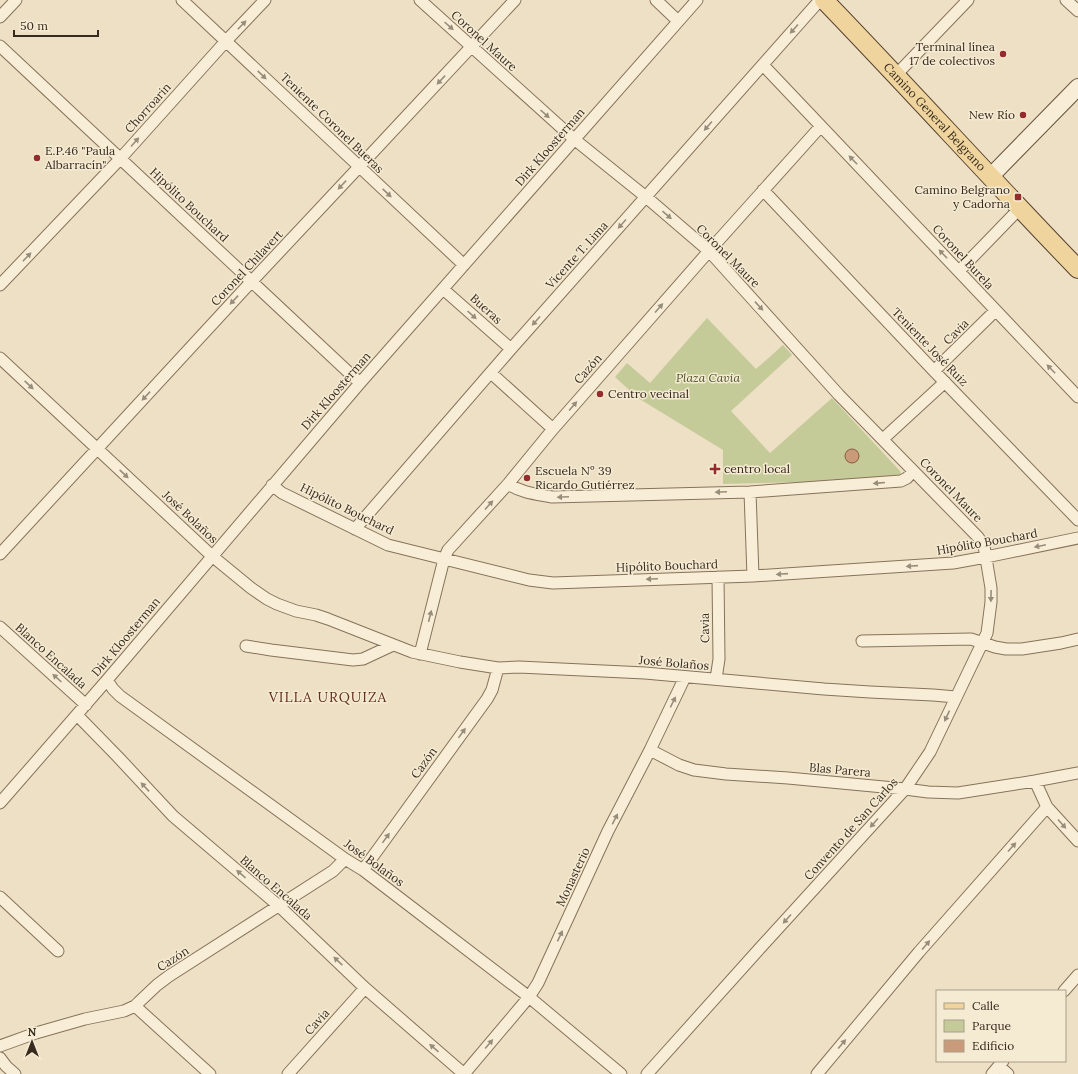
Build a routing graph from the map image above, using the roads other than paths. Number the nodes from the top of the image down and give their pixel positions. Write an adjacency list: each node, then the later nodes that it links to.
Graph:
1 (16, 0): 13 (street)
2 (182, 0): 15 (street, Teniente Coronel Bueras)
3 (265, 0): 15 (street, Chorroarin, one-way to 3)
4 (420, 0): 17 (street, Coronel Maure, one-way to 17)
5 (515, 0): 17 (street, Coronel Chilavert)
6 (656, 0): 14 (street)
7 (697, 0): 14 (street, Dirk Kloosterman)
8 (820, 0): 18 (street, Vicente T. Lima, one-way to 18)
9 (824, 0): 19 (main road, Camino General Belgrano)
10 (968, 0): 19 (street)
11 (1066, 0): 12 (street)
12 (1078, 11)
13 (0, 17)
14 (678, 20): 22 (street, Dirk Kloosterman)
15 (226, 41): 23 (street, Chorroarin, one-way to 15); 24 (street, Teniente Coronel Bueras, one-way to 24)
16 (0, 46): 23 (street, Hipólito Bouchard)
17 (472, 47): 22 (street, Coronel Maure, one-way to 22); 24 (street, Coronel Chilavert, one-way to 24)
18 (763, 65): 21 (street, Coronel Burela); 27 (street, Vicente T. Lima, one-way to 27)
19 (896, 75): 25 (main road, Camino General Belgrano)
20 (1078, 86): 25 (street)
21 (821, 126): 26 (street, Cazón); 32 (street, Coronel Burela, one-way to 21)
22 (574, 139): 27 (street, Coronel Maure); 30 (street, Dirk Kloosterman)
23 (120, 158): 33 (street, Hipólito Bouchard); 34 (street, Chorroarin, one-way to 23)
24 (360, 167): 30 (street, Teniente Coronel Bueras, one-way to 30); 33 (street, Coronel Chilavert, one-way to 33)
25 (991, 176): 28 (main road, Camino General Belgrano)
26 (764, 190): 29 (street, Cazón); 39 (street, Teniente José Ruiz)
27 (646, 197): 29 (street, Coronel Maure, one-way to 29); 37 (street, Vicente T. Lima, one-way to 37)
28 (1020, 208): 31 (main road, Camino General Belgrano); 32 (street)
29 (709, 251): 44 (street, Cazón, one-way to 29); 45 (street, Coronel Maure, one-way to 45)
30 (464, 265): 35 (street, Dirk Kloosterman)
31 (1078, 269)
32 (959, 271): 36 (street, Coronel Burela)
33 (252, 281): 42 (street, Hipólito Bouchard); 46 (street, Coronel Chilavert, one-way to 46)
34 (0, 285)
35 (443, 289): 37 (street, Bueras, one-way to 37); 42 (street, Dirk Kloosterman)
36 (995, 311): 39 (street, Cavia); 43 (street, Coronel Burela, one-way to 36)
37 (511, 349): 40 (street, Vicente T. Lima)
38 (0, 358): 46 (street, José Bolaños, one-way to 46)
39 (934, 371): 41 (street, Teniente José Ruiz)
40 (491, 373): 44 (street); 52 (street, Vicente T. Lima)
41 (945, 382): 45 (street); 51 (street, Teniente José Ruiz)
42 (360, 383): 49 (street, Dirk Kloosterman)
43 (1078, 397)
44 (553, 429): 48 (street, Cazón)
45 (884, 439): 47 (street, Coronel Maure)
46 (97, 449): 54 (street, Coronel Chilavert); 55 (street, José Bolaños, one-way to 55)
47 (913, 471): 50 (street, one-way to 50); 56 (street, Coronel Maure)
48 (508, 484): 50 (street, one-way to 48); 57 (street, Cazón, one-way to 48)
49 (272, 485): 52 (street, Hipólito Bouchard); 55 (street, Dirk Kloosterman)
50 (750, 492): 58 (street)
51 (1078, 520)
52 (356, 529): 57 (street, Hipólito Bouchard)
53 (1078, 538): 56 (street, Hipólito Bouchard, one-way to 56)
54 (0, 554)
55 (212, 556): 64 (street, José Bolaños); 70 (street, Dirk Kloosterman)
56 (986, 557): 58 (street, Hipólito Bouchard, one-way to 58); 63 (street, Convento de San Carlos, one-way to 63)
57 (444, 559): 59 (street, Hipólito Bouchard, one-way to 57); 66 (street, Cazón, one-way to 57)
58 (753, 576): 59 (street, Hipólito Bouchard)
59 (718, 577): 69 (street, Cavia)
60 (0, 627): 72 (street, Blanco Encalada, one-way to 60)
61 (1078, 639): 63 (street)
62 (862, 641): 63 (street)
63 (982, 642): 71 (street, Convento de San Carlos)
64 (393, 645): 65 (street); 66 (street, José Bolaños)
65 (246, 646)
66 (420, 654): 67 (street, José Bolaños)
67 (498, 668): 68 (street, José Bolaños); 82 (street, Cazón, one-way to 67)
68 (685, 677): 69 (street, José Bolaños); 74 (street, Monasterio, one-way to 68)
69 (716, 679): 71 (street, José Bolaños)
70 (107, 680): 72 (street, Dirk Kloosterman); 81 (street, José Bolaños)
71 (956, 697): 77 (street, Convento de San Carlos, one-way to 77)
72 (86, 705): 73 (street, Dirk Kloosterman)
73 (76, 715): 78 (street, Dirk Kloosterman); 84 (street, Blanco Encalada, one-way to 73)
74 (650, 750): 77 (street, Blas Parera); 89 (street, Monasterio, one-way to 74)
75 (1078, 773): 76 (street, Blas Parera)
76 (1035, 781): 77 (street, Blas Parera); 79 (street)
77 (905, 789): 99 (street, Convento de San Carlos, one-way to 99)
78 (0, 803)
79 (1047, 807): 80 (street, one-way to 80); 100 (street, one-way to 79)
80 (1078, 841)
81 (345, 858): 82 (street, José Bolaños); 84 (street, Cazón)
82 (363, 870): 89 (street, José Bolaños)
83 (0, 897): 85 (street)
84 (279, 906): 87 (street, Blanco Encalada, one-way to 84); 90 (street, Cazón)
85 (58, 951)
86 (1078, 975): 88 (street)
87 (365, 988): 96 (street, Cavia); 97 (street, Blanco Encalada, one-way to 87)
88 (1065, 990)
89 (529, 996): 97 (street, Monasterio, one-way to 89); 98 (street, José Bolaños)
90 (135, 1006): 91 (street, Cazón); 95 (street)
91 (0, 1046)
92 (0, 1058): 94 (street)
93 (998, 1067): 101 (street)
94 (15, 1074)
95 (210, 1074)
96 (288, 1074)
97 (464, 1074)
98 (621, 1074)
99 (647, 1074)
100 (817, 1074)
101 (1008, 1074)

